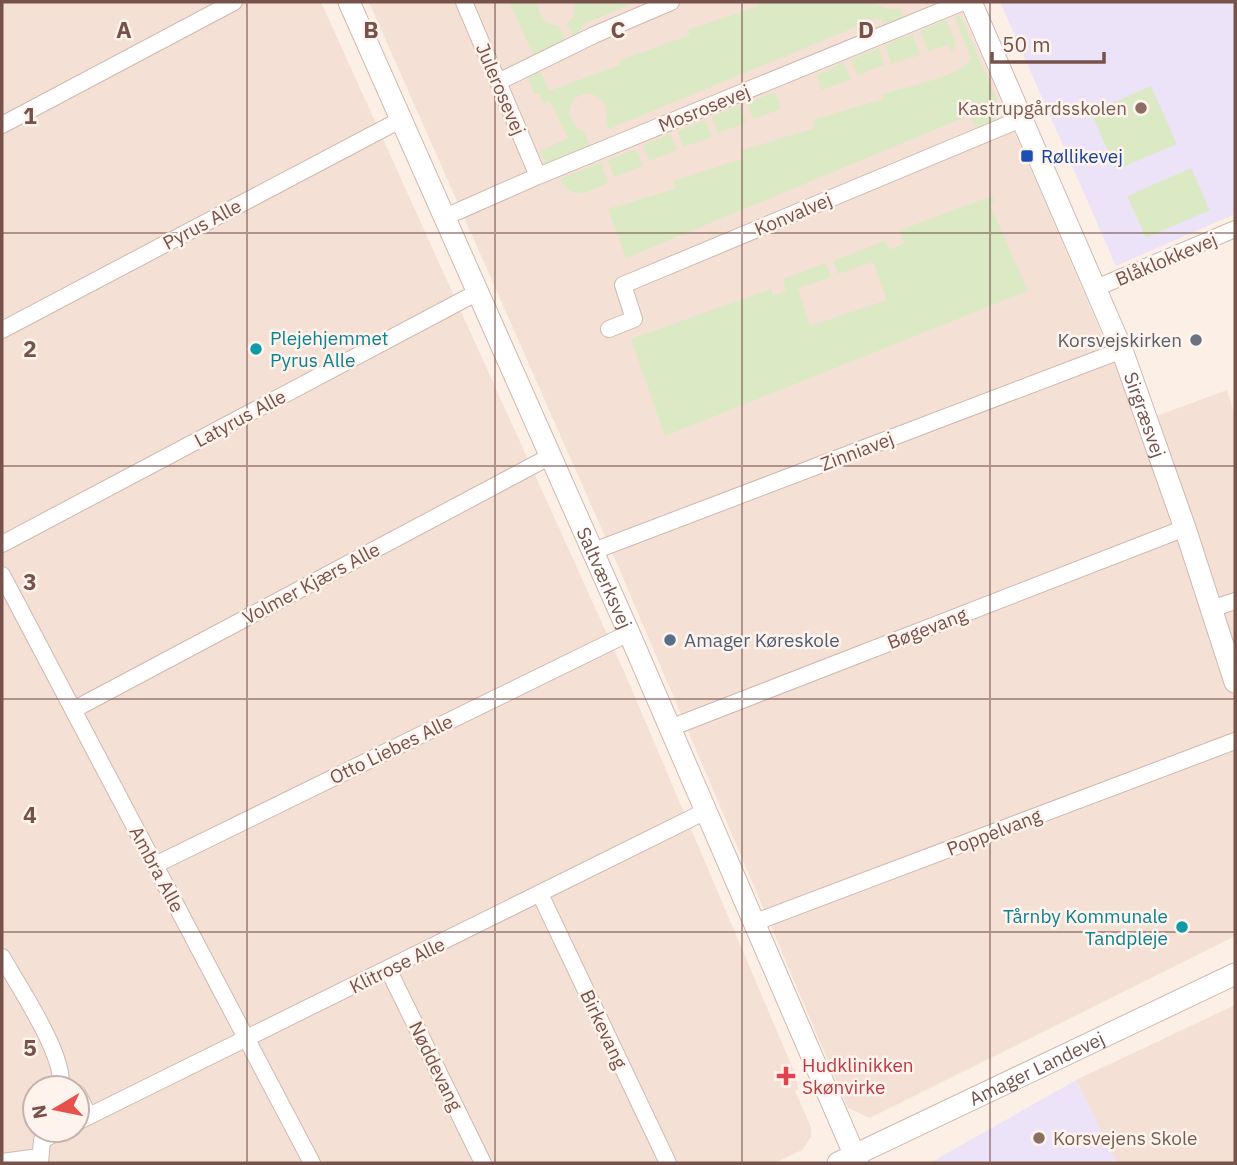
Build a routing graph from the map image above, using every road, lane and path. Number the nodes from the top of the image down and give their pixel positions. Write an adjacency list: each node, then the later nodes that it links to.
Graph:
1 (234, 2): 10 (street)
2 (349, 2): 8 (street, Saltværksvej)
3 (464, 2): 7 (street, Julerosevej)
4 (671, 2): 7 (street)
5 (963, 2): 11 (street, Mosrosevej)
6 (971, 2): 9 (street, Sirgræsvej)
7 (498, 82): 11 (street, Julerosevej)
8 (402, 119): 12 (street, Saltværksvej); 17 (street, Pyrus Alle)
9 (1021, 119): 14 (street, Sirgræsvej); 16 (street, Konvalvej)
10 (2, 125)
11 (538, 176): 12 (street, Mosrosevej)
12 (445, 217): 15 (street, Saltværksvej)
13 (1235, 229): 14 (street, Blåklokkevej)
14 (1096, 288): 18 (street, Sirgræsvej)
15 (478, 292): 19 (street, Saltværksvej); 21 (street, Latyrus Alle)
16 (609, 329)
17 (2, 330)
18 (1122, 350): 20 (street, Sirgræsvej); 22 (street, Zinniavej)
19 (549, 457): 22 (street, Saltværksvej); 28 (street, Volmer Kjærs Alle)
20 (1185, 528): 25 (street, Sirgræsvej); 29 (street, Bøgevang)
21 (2, 544)
22 (592, 552): 26 (street, Saltværksvej)
23 (2, 575): 28 (street, Ambra Alle)
24 (1235, 601): 25 (street)
25 (1211, 609): 27 (street, Sirgræsvej)
26 (629, 633): 29 (street, Saltværksvej); 32 (street, Otto Liebes Alle)
27 (1235, 682)
28 (73, 710): 32 (street, Ambra Alle)
29 (670, 728): 31 (street, Saltværksvej)
30 (1235, 741): 34 (street, Poppelvang)
31 (704, 812): 33 (street, Klitrose Alle); 34 (street, Saltværksvej)
32 (155, 865): 38 (street, Ambra Alle)
33 (540, 894): 36 (street, Klitrose Alle); 46 (street, Birkevang)
34 (753, 923): 42 (street, Saltværksvej)
35 (2, 957): 39 (street)
36 (388, 969): 38 (street, Klitrose Alle); 45 (street, Nøddevang)
37 (1235, 974): 42 (street, Amager Landevej)
38 (247, 1040): 40 (street, Klitrose Alle); 44 (street, Ambra Alle)
39 (62, 1074)
40 (91, 1115)
41 (40, 1160): 43 (street)
42 (850, 1161)
43 (2, 1162)
44 (312, 1163)
45 (483, 1163)
46 (668, 1163)

